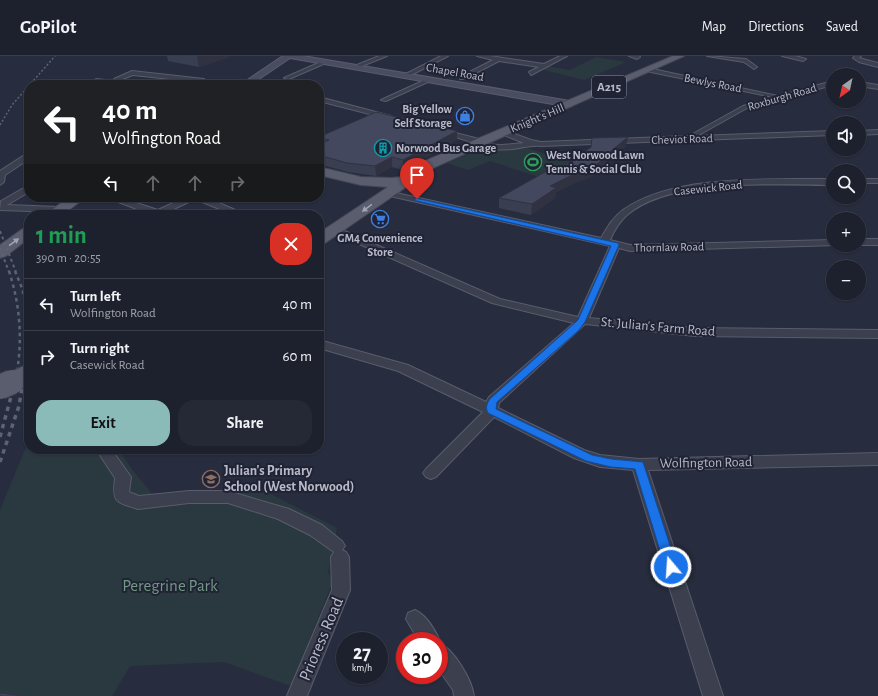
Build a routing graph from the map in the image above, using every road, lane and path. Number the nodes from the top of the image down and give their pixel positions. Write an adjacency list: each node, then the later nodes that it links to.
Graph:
1 (288, 56): 12 (street, Chapel Road); 24 (street)
2 (384, 56): 15 (street)
3 (445, 56): 19 (street)
4 (480, 56): 10 (street)
5 (564, 56): 14 (street)
6 (680, 56): 17 (main road, Knight's Hill / A215)
7 (710, 56): 16 (street)
8 (785, 56): 11 (street)
9 (858, 56): 13 (street)
10 (498, 59): 14 (street); 21 (street)
11 (803, 59)
12 (325, 62): 15 (street, Chapel Road); 20 (street)
13 (878, 65)
14 (544, 66): 18 (street)
15 (355, 67): 19 (street, Chapel Road)
16 (754, 67)
17 (648, 70): 29 (street, Bewlys Road); 32 (main road, Knight's Hill / A215)
18 (531, 73)
19 (405, 76): 25 (street, Chapel Road)
20 (287, 78)
21 (462, 78)
22 (117, 79): 23 (street)
23 (195, 80)
24 (252, 80)
25 (429, 80): 31 (street); 32 (street, Chapel Road)
26 (826, 85): 29 (street, Roxburgh Road)
27 (866, 85): 28 (street)
28 (878, 87)
29 (779, 96): 39 (street, Roxburgh Road)
30 (324, 100): 33 (street)
31 (384, 100)
32 (570, 104): 35 (main road, Knight's Hill / A215)
33 (394, 119)
34 (431, 129): 41 (street, Cheviot Road)
35 (504, 132): 40 (street, Cheviot Road); 41 (main road, Knight's Hill / A215)
36 (866, 132): 37 (street)
37 (878, 132)
38 (826, 134): 39 (street, Cheviot Road)
39 (692, 138): 40 (street, Cheviot Road)
40 (532, 143): 41 (street, Cheviot Road)
41 (477, 144): 44 (main road, Knight's Hill / A215)
42 (24, 159): 46 (street)
43 (324, 172): 49 (main road, A215)
44 (403, 181): 49 (main road, A215); 51 (main road, Knight's Hill / A215)
45 (878, 181): 48 (street)
46 (0, 182)
47 (826, 182): 68 (street, Casewick Road)
48 (866, 182)
49 (370, 183): 51 (main road, A215)
50 (24, 191): 56 (street)
51 (387, 194): 62 (main road, Knight's Hill / A215, one-way to 62); 68 (street, Thornlaw Road)
52 (72, 202): 58 (main road)
53 (122, 202): 59 (street)
54 (183, 202): 60 (street)
55 (210, 202): 61 (street)
56 (1, 204): 57 (street)
57 (38, 210)
58 (60, 210)
59 (145, 210)
60 (165, 210)
61 (230, 210)
62 (335, 230): 64 (main road, Knight's Hill / A215); 70 (street, St. Julian's Farm Road)
63 (24, 235): 69 (main road, one-way to 63)
64 (324, 237)
65 (866, 242): 66 (street)
66 (878, 242)
67 (826, 243): 68 (street, Thornlaw Road)
68 (610, 244): 70 (street, Casewick Road)
69 (0, 253)
70 (582, 321): 71 (street, St. Julian's Farm Road); 75 (street, Casewick Road)
71 (878, 334)
72 (324, 345): 75 (street, Wolfington Road)
73 (24, 376): 74 (main road, bridge)
74 (0, 387)
75 (491, 410): 78 (street, Wolfington Road); 79 (street, Casewick Road)
76 (107, 454): 83 (street, Prioress Road)
77 (878, 459): 78 (street, Wolfington Road)
78 (639, 465): 85 (street)
79 (431, 473)
80 (415, 620): 81 (street)
81 (424, 632)
82 (448, 665): 84 (street)
83 (297, 696)
84 (464, 696)
85 (713, 696)

